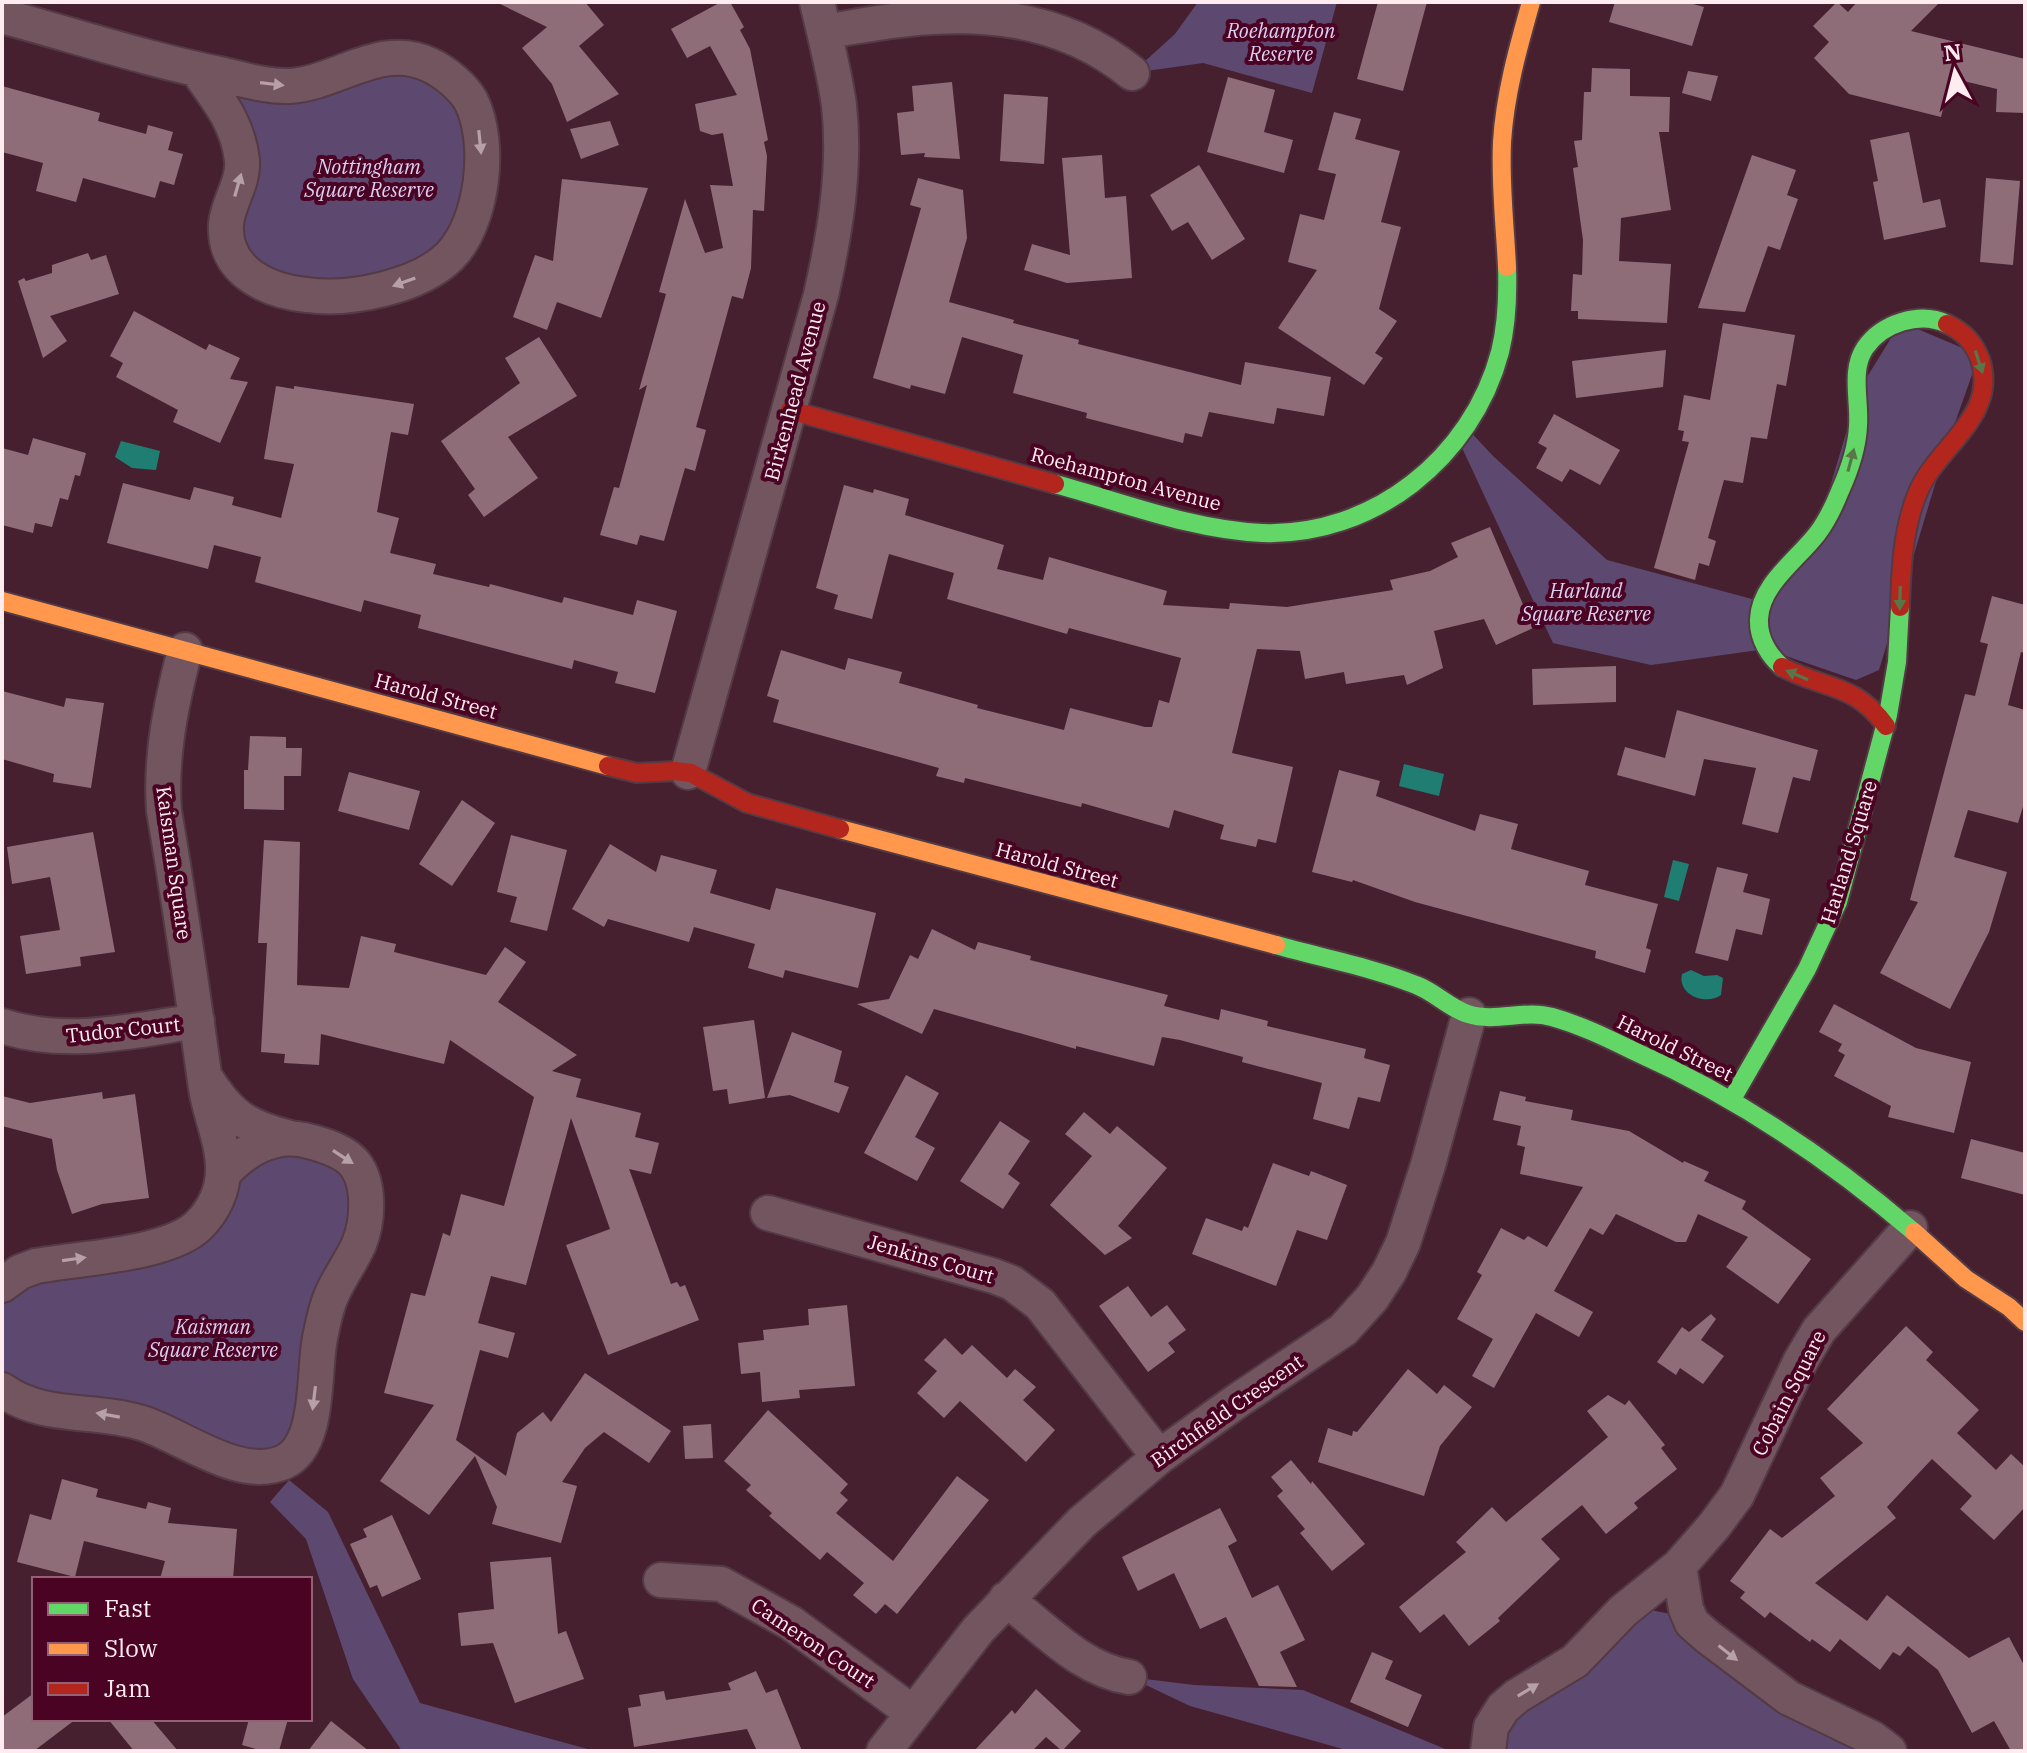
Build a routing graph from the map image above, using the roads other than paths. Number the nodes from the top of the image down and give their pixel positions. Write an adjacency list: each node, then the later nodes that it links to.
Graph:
1 (1531, 2): 6 (street, Roehampton Avenue)
2 (2, 16): 4 (street)
3 (821, 17): 5 (street); 6 (street, Birkenhead Avenue)
4 (196, 69): 4 (street, one-way to 4)
5 (1132, 73)
6 (790, 410): 12 (street, Birkenhead Avenue)
7 (2, 601): 8 (street, Harold Street)
8 (185, 650): 12 (street, Harold Street); 14 (street, Kaisman Square)
9 (1898, 658): 10 (street, Harland Square); 10 (street, Harland Square, one-way to 9); 11 (street, Harland Square)
10 (1831, 685): 11 (street, Harland Square)
11 (1886, 726): 17 (street, Harland Square)
12 (688, 772): 13 (street, Harold Street)
13 (1469, 1015): 17 (street, Harold Street); 25 (street, Birchfield Crescent)
14 (197, 1021): 15 (street, Tudor Court); 16 (street, Kaisman Square)
15 (2, 1026)
16 (205, 1077): 18 (street, Kaisman Square); 19 (street, Kaisman Square)
17 (1732, 1099): 21 (street, Harold Street)
18 (290, 1138): 19 (street); 24 (street, Kaisman Square, one-way to 24)
19 (224, 1173): 22 (street, one-way to 19)
20 (768, 1213): 25 (street, Jenkins Court)
21 (1910, 1228): 23 (street, Harold Street); 26 (street, Cobain Square)
22 (2, 1285)
23 (2024, 1317)
24 (2, 1390)
25 (1159, 1457): 28 (street, Birchfield Crescent)
26 (1679, 1566): 29 (street, Cobain Square); 30 (street)
27 (661, 1580): 32 (street, Cameron Court)
28 (1006, 1599): 31 (street); 32 (street, Birchfield Crescent)
29 (1623, 1611): 30 (street); 34 (street, Cobain Square, one-way to 29)
30 (1692, 1623): 35 (street, one-way to 35)
31 (1129, 1677)
32 (913, 1713): 33 (street, Birchfield Crescent)
33 (884, 1751)
34 (1488, 1751)
35 (1889, 1751)

